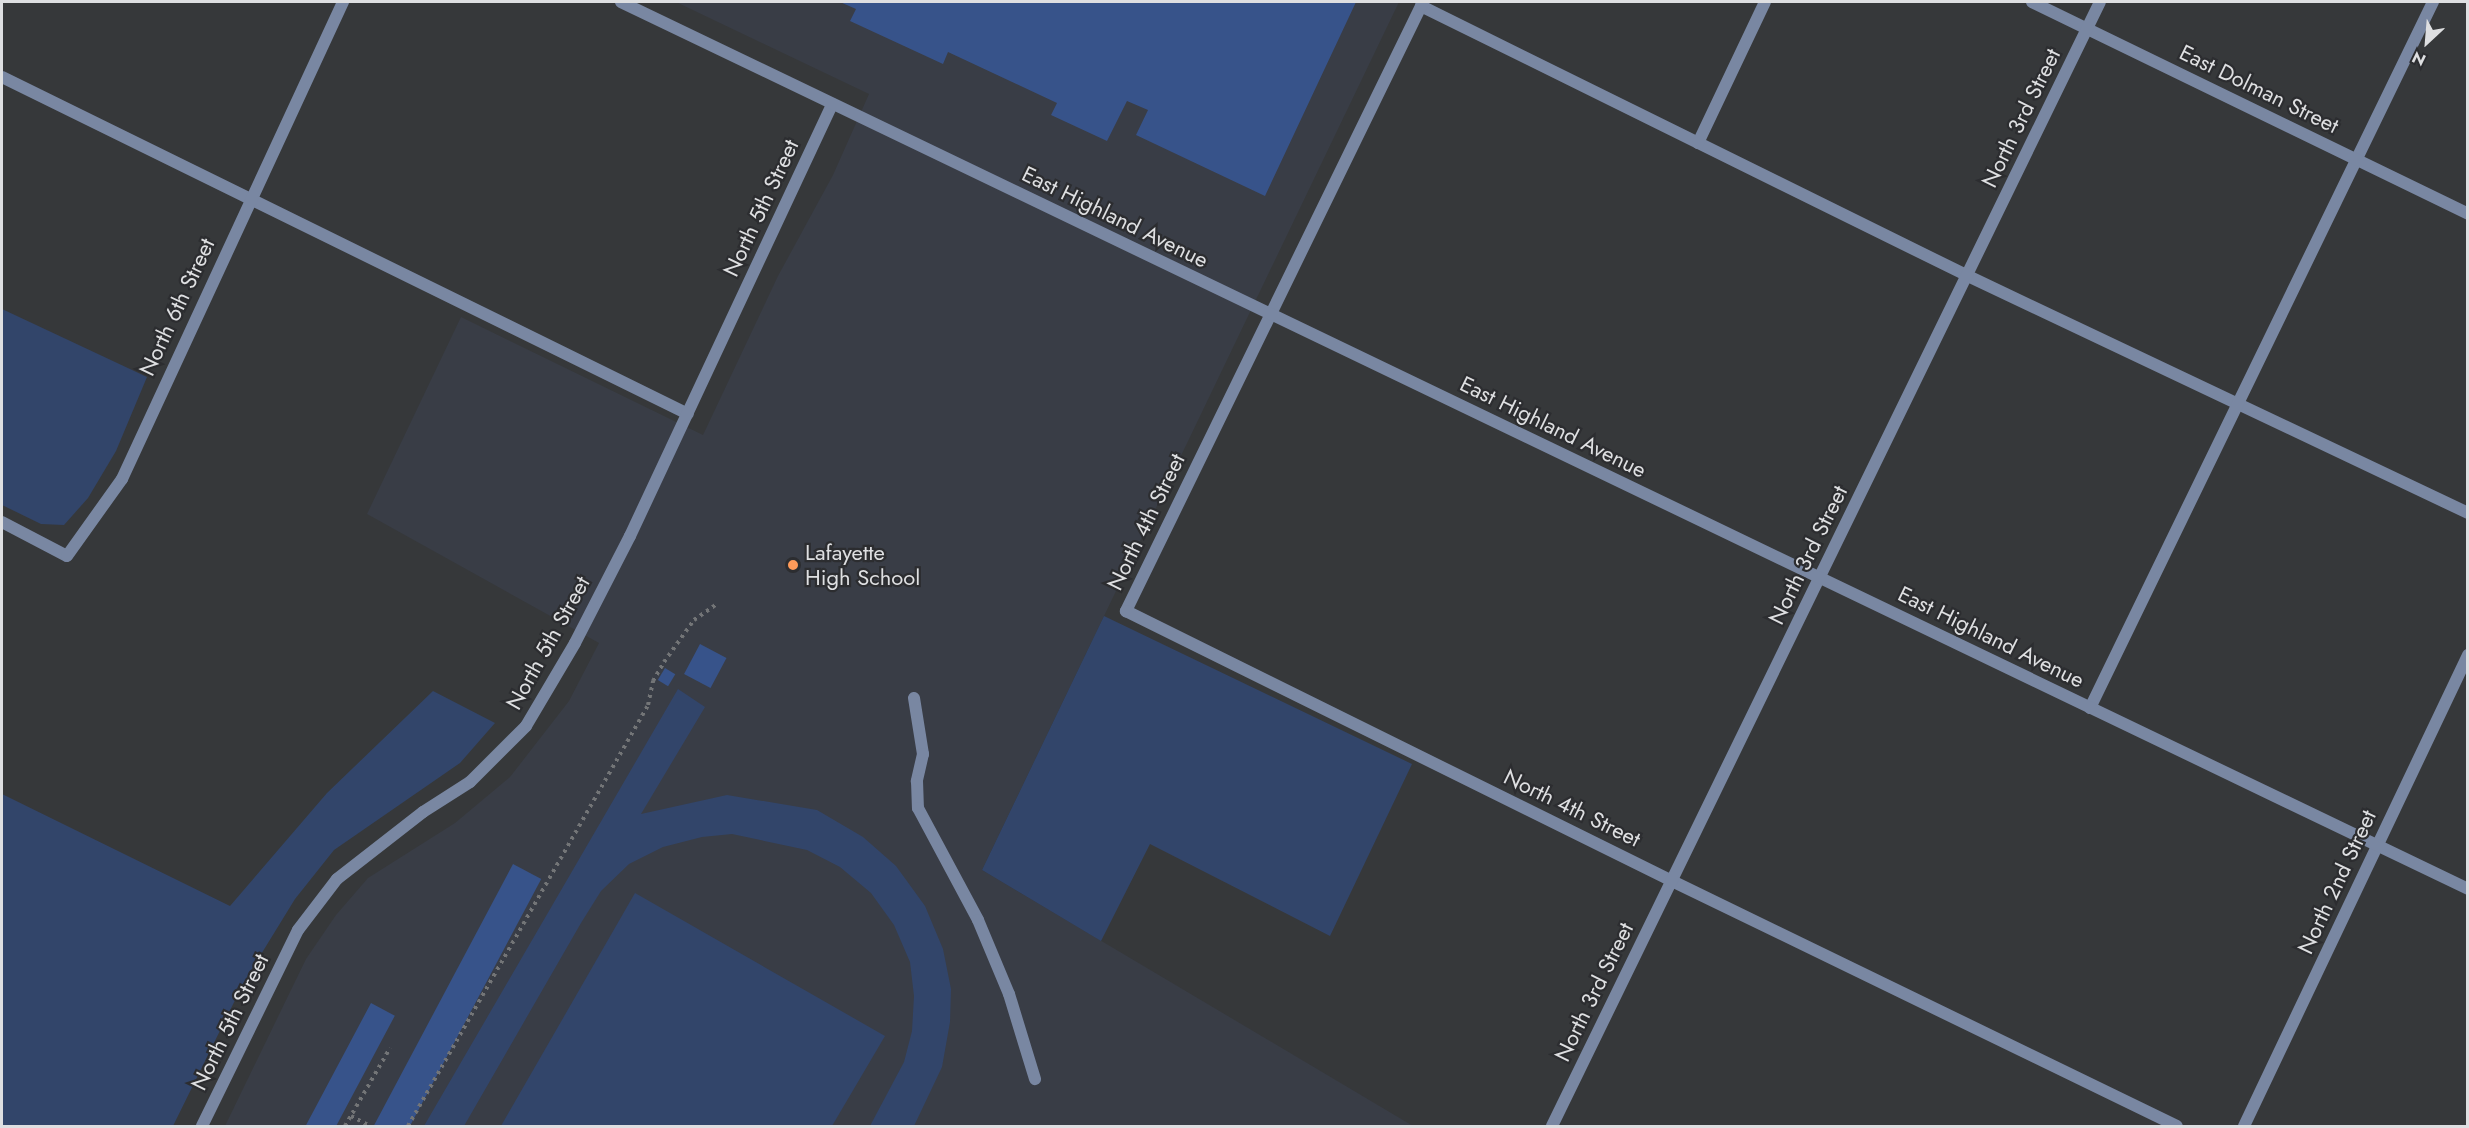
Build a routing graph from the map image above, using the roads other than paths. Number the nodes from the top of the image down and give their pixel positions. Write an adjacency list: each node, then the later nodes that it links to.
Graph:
1 (343, 2): 13 (street, North 6th Street)
2 (621, 2): 10 (street, East Highland Avenue)
3 (1765, 2): 11 (street)
4 (2032, 2): 8 (street, East Dolman Street)
5 (2100, 2): 8 (street, North 3rd Street)
6 (2433, 2): 12 (street)
7 (1422, 4): 11 (street); 16 (street, North 4th Street)
8 (2088, 28): 12 (street, East Dolman Street); 15 (street, North 3rd Street)
9 (2, 77): 13 (street)
10 (832, 104): 16 (street, East Highland Avenue); 18 (street, North 5th Street)
11 (1698, 143): 15 (street)
12 (2358, 160): 14 (street, East Dolman Street); 17 (street)
13 (250, 198): 18 (street); 20 (street, North 6th Street)
14 (2468, 214)
15 (1968, 276): 17 (street); 21 (street, North 3rd Street)
16 (1272, 316): 21 (street, East Highland Avenue); 26 (street, North 4th Street)
17 (2236, 403): 19 (street); 24 (street)
18 (688, 414): 29 (street, North 5th Street)
19 (2468, 513)
20 (2, 522)
21 (1820, 578): 24 (street, East Highland Avenue); 26 (street, North 3rd Street)
22 (2468, 655): 25 (street, North 2nd Street)
23 (914, 698): 28 (street)
24 (2091, 708): 25 (street, East Highland Avenue)
25 (2378, 845): 27 (street, East Highland Avenue); 32 (street, North 2nd Street)
26 (1672, 881): 30 (street, North 3rd Street); 31 (street)
27 (2468, 889)
28 (1035, 1079)
29 (202, 1126)
30 (1552, 1126)
31 (2177, 1126)
32 (2244, 1126)

